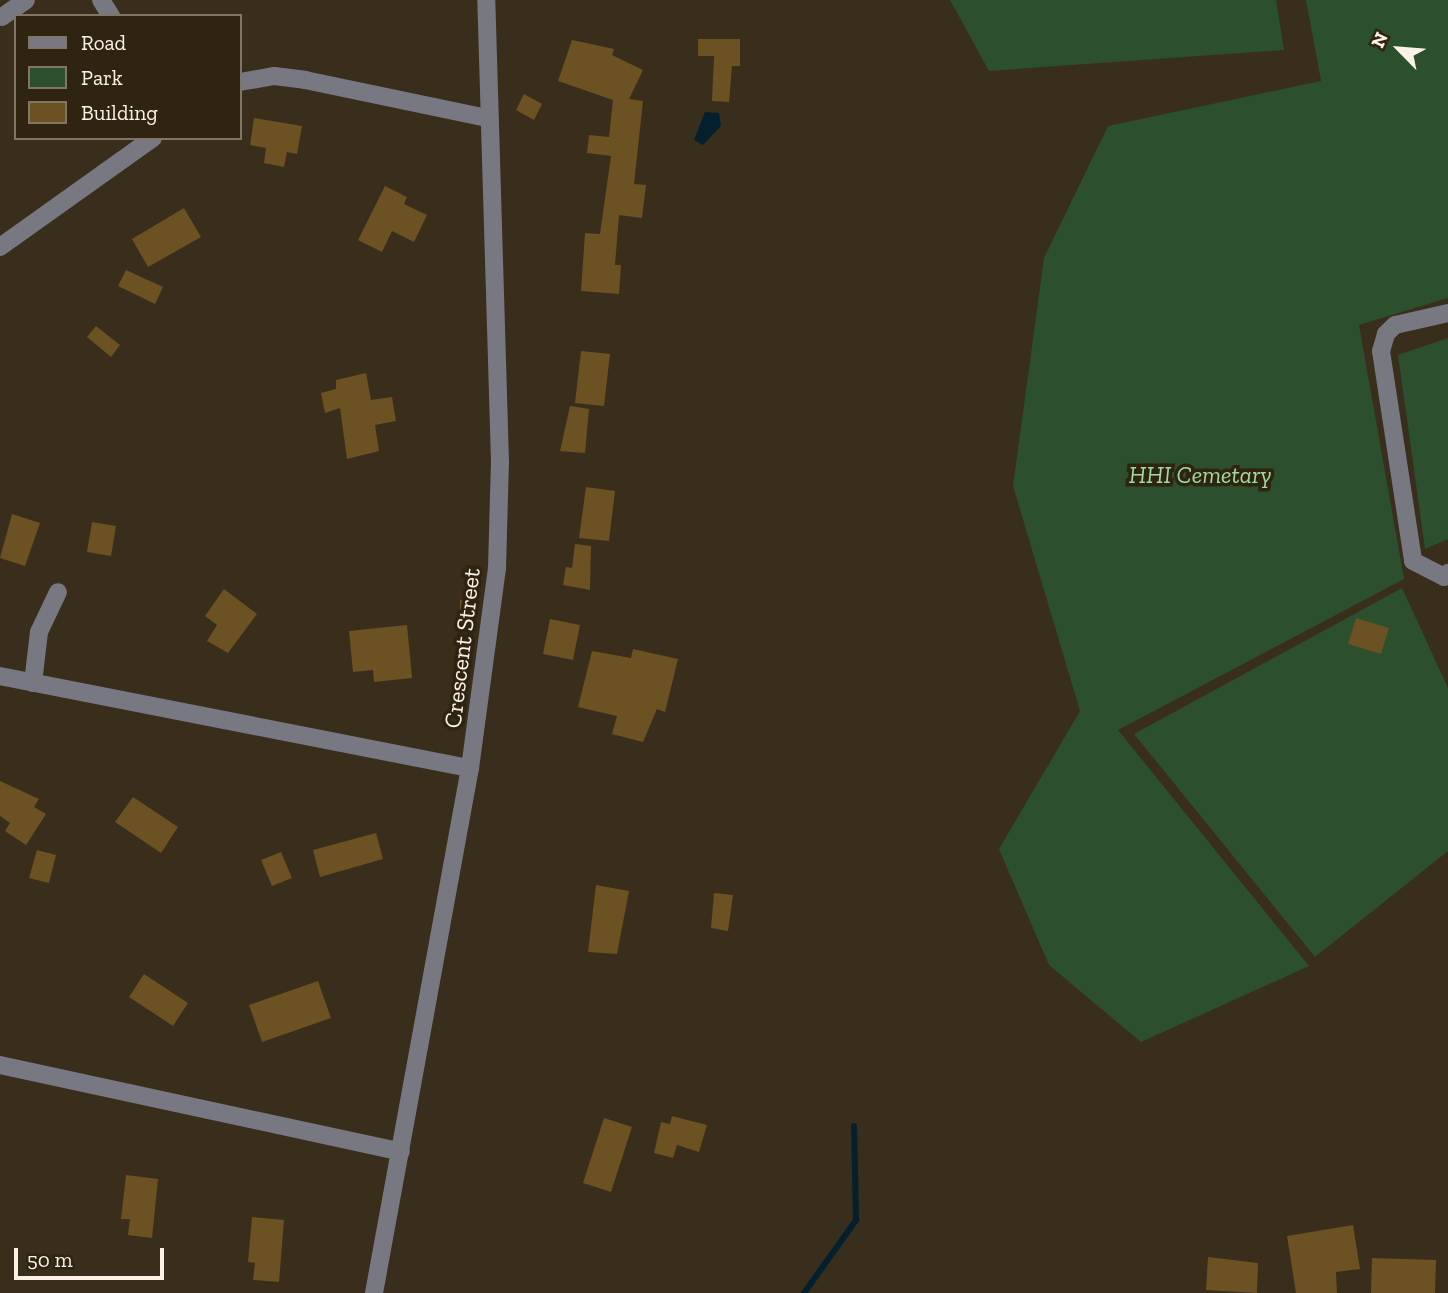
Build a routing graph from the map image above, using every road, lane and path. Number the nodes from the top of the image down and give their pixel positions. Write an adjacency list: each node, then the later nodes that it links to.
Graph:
1 (26, 0): 3 (street)
2 (486, 0): 5 (street, Crescent Street)
3 (2, 17)
4 (242, 82): 5 (street)
5 (487, 118): 13 (street, Crescent Street)
6 (150, 140): 7 (street)
7 (0, 247)
8 (1448, 313): 9 (street)
9 (1448, 573)
10 (58, 592): 12 (street)
11 (0, 676): 12 (street)
12 (33, 683): 13 (street)
13 (470, 768): 15 (street, Crescent Street)
14 (0, 1065): 15 (street)
15 (401, 1152): 16 (street, Crescent Street)
16 (374, 1293)

